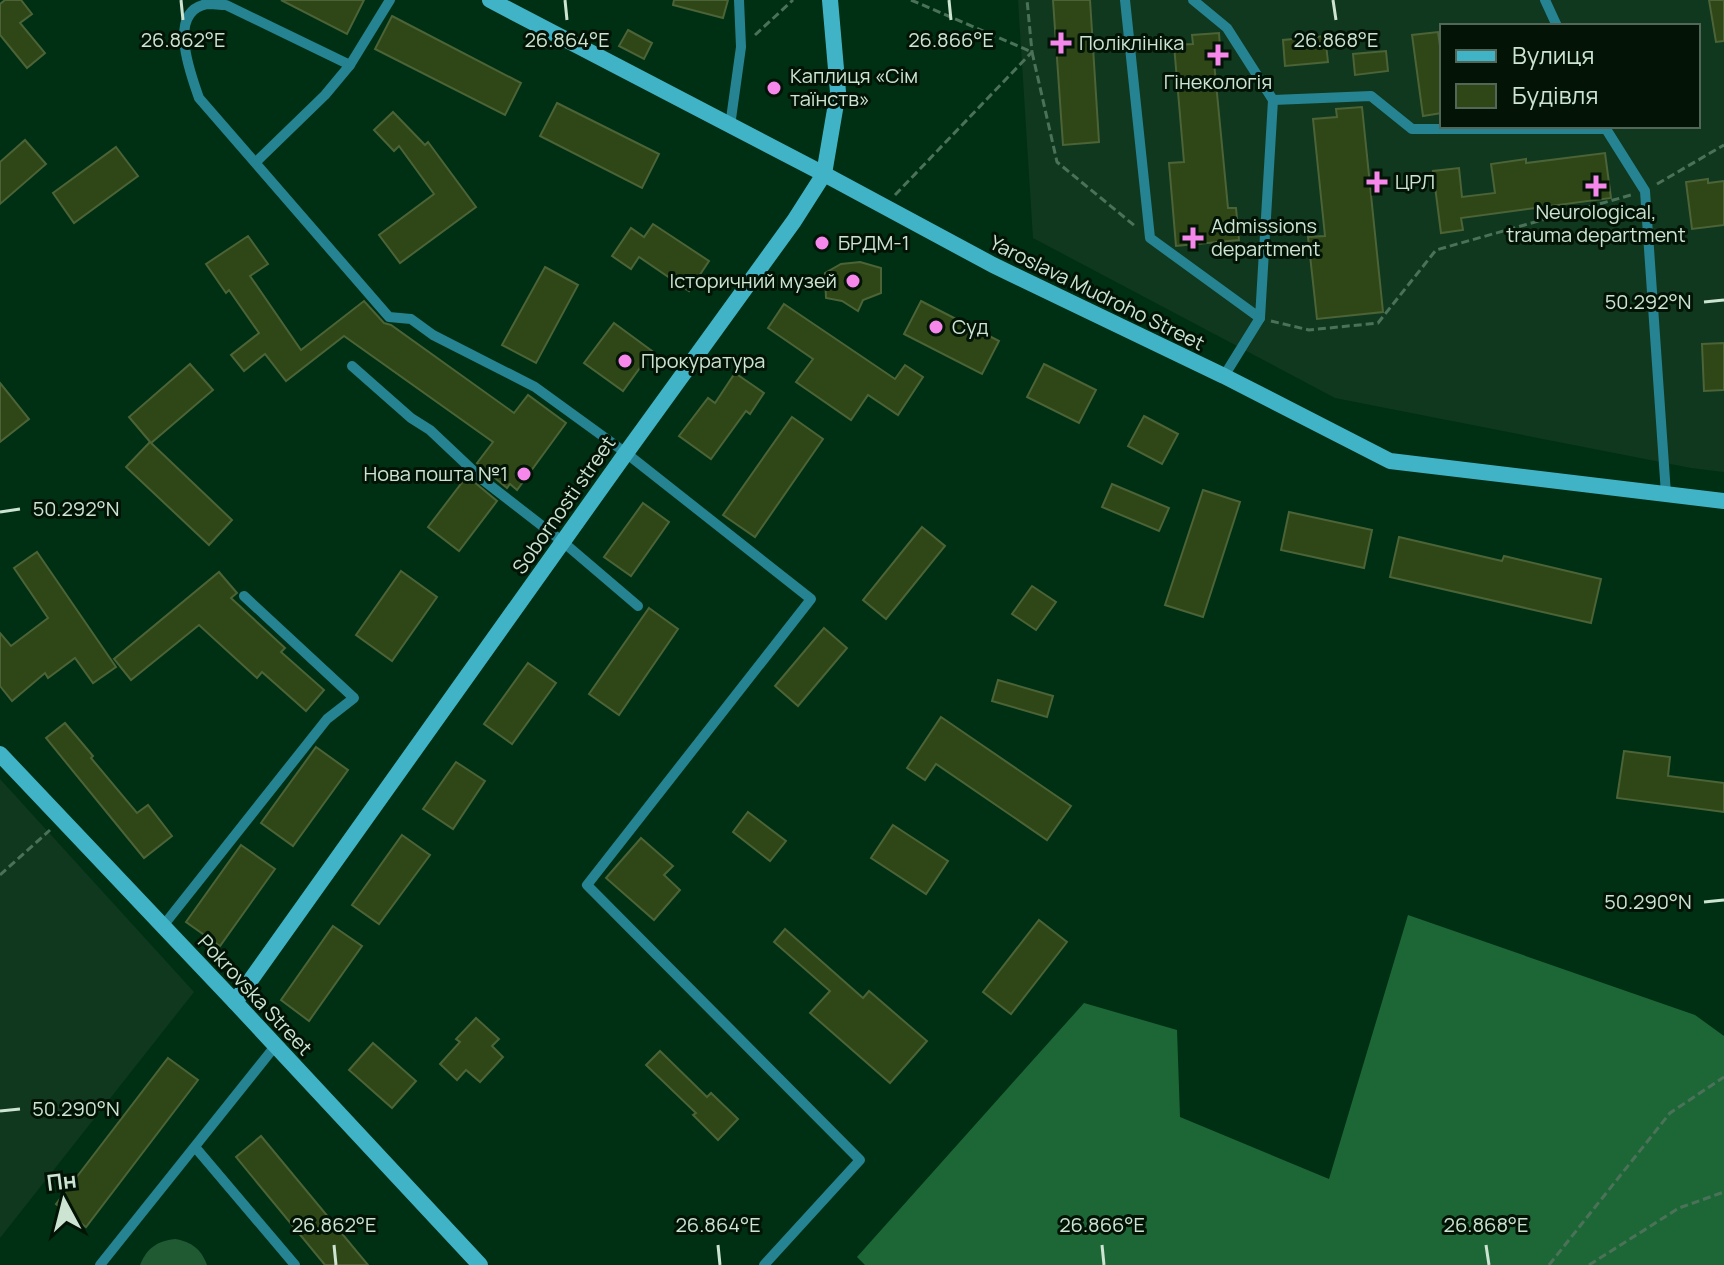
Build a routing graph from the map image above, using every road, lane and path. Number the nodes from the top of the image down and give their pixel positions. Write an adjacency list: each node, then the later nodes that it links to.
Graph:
1 (390, 0): 14 (lane)
2 (490, 0): 16 (main road, Yaroslava Mudroho Street)
3 (739, 0): 12 (lane)
4 (793, 0): 12 (path)
5 (830, 0): 20 (main road, Sobornosti street)
6 (911, 0): 13 (path)
7 (1027, 0): 13 (path)
8 (1125, 0): 23 (lane)
9 (1193, 0): 15 (lane)
10 (1545, 0): 11 (lane)
11 (1556, 24)
12 (741, 47): 16 (lane)
13 (1032, 52): 22 (path); 23 (path)
14 (350, 65): 19 (lane); 19 (lane)
15 (1273, 100): 17 (lane); 24 (lane)
16 (730, 126): 20 (main road, Yaroslava Mudroho Street)
17 (1605, 128): 21 (lane)
18 (1724, 145): 21 (path)
19 (256, 162): 27 (lane)
20 (824, 174): 22 (main road, Yaroslava Mudroho Street); 27 (main road, Sobornosti street)
21 (1645, 191): 24 (path); 28 (lane)
22 (884, 206): 26 (main road, Yaroslava Mudroho Street)
23 (1150, 238): 24 (lane)
24 (1260, 318): 26 (lane)
25 (352, 366): 30 (lane)
26 (1224, 376): 28 (main road, Yaroslava Mudroho Street)
27 (626, 453): 30 (main road, Sobornosti street); 45 (lane)
28 (1666, 494): 29 (main road, Yaroslava Mudroho Street)
29 (1724, 501)
30 (563, 542): 32 (lane); 37 (main road, Sobornosti street)
31 (244, 596): 36 (lane)
32 (638, 606)
33 (0, 754): 34 (main road, Pokrovska Street)
34 (61, 819): 35 (path); 36 (main road, Pokrovska Street)
35 (0, 875)
36 (163, 926): 37 (main road, Pokrovska Street)
37 (235, 1002): 38 (main road, Pokrovska Street)
38 (276, 1045): 40 (lane); 44 (main road, Pokrovska Street)
39 (1724, 1077): 46 (path)
40 (195, 1147): 42 (lane); 43 (lane)
41 (1724, 1192): 47 (path)
42 (100, 1265)
43 (295, 1265)
44 (480, 1265)
45 (764, 1265)
46 (1549, 1265)
47 (1589, 1265)

